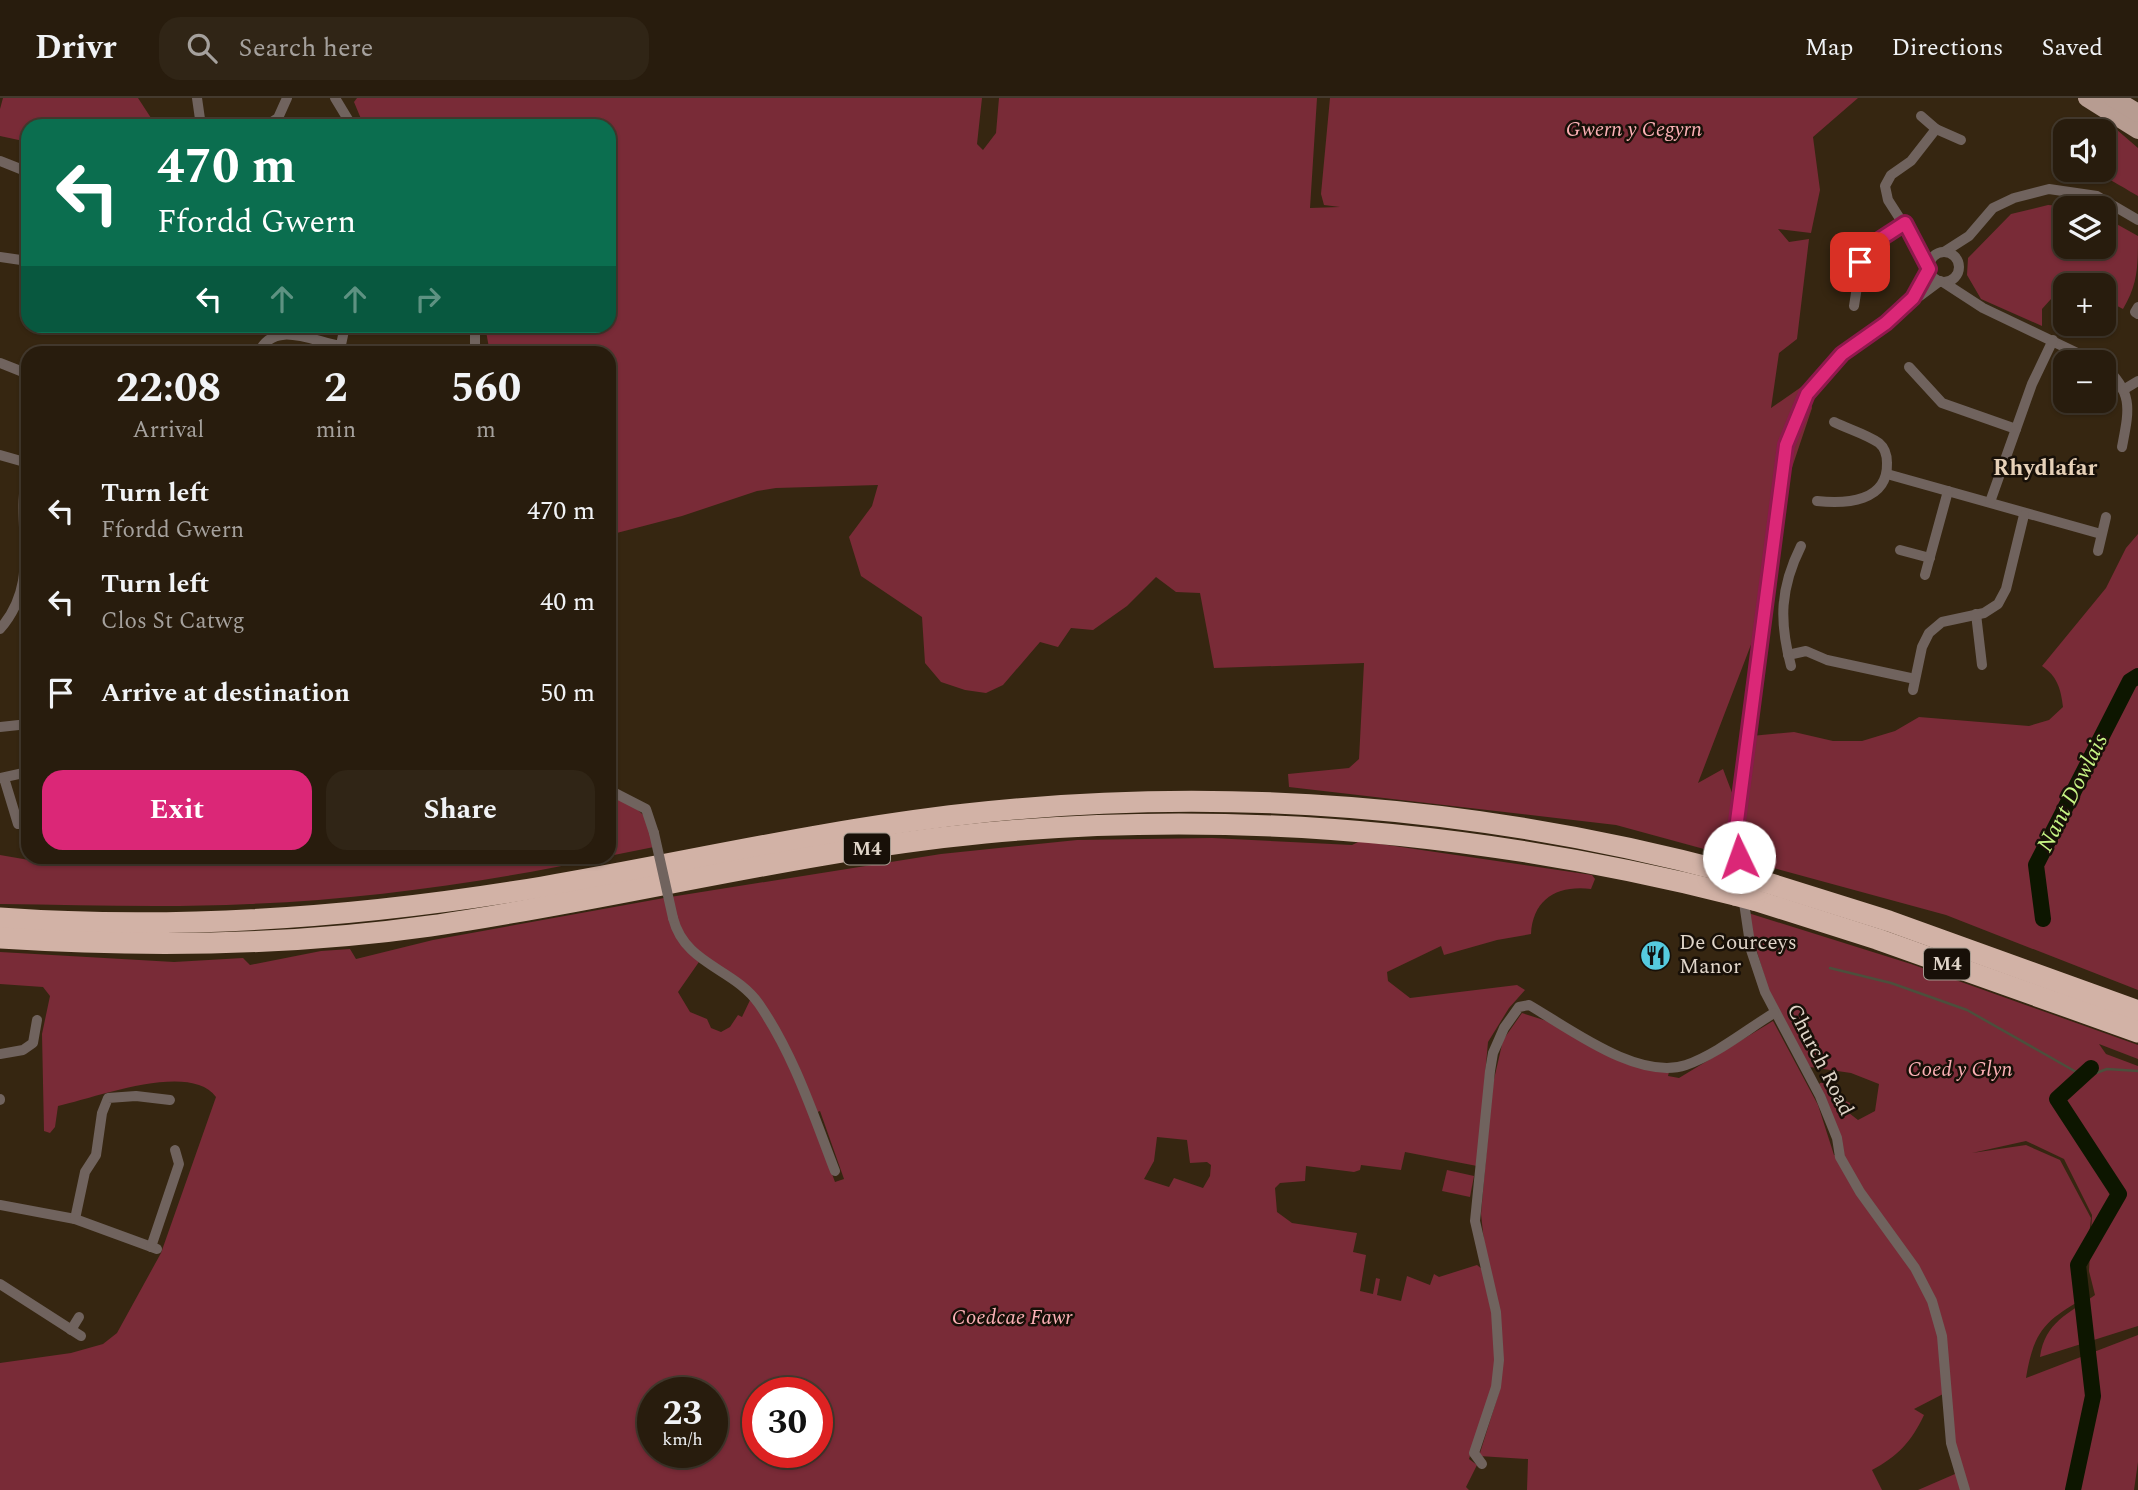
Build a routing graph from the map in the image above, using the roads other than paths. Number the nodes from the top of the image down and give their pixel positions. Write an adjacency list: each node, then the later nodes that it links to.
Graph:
1 (197, 98): 8 (street)
2 (287, 98): 9 (street)
3 (335, 98): 10 (street)
4 (2087, 98): 12 (main road)
5 (2113, 98): 6 (main road)
6 (2138, 113)
7 (1920, 116): 11 (street)
8 (200, 119)
9 (276, 119)
10 (348, 119)
11 (1936, 128): 13 (street); 17 (street)
12 (2138, 130)
13 (1961, 140)
14 (0, 161): 15 (street)
15 (21, 169)
16 (2138, 220): 18 (street)
17 (1905, 223): 19 (street); 28 (street)
18 (1969, 236): 20 (street); 24 (street)
19 (1914, 237): 20 (street); 23 (street)
20 (1941, 252): 23 (street); 24 (street)
21 (0, 257): 22 (street)
22 (21, 260)
23 (1929, 267): 25 (street); 27 (street, Church Road)
24 (1959, 268): 25 (street); 26 (street)
25 (1942, 281): 26 (street); 27 (street, Church Road)
26 (1967, 296): 33 (street)
27 (1913, 298): 78 (street, Church Road)
28 (1854, 306)
29 (2138, 307): 30 (street)
30 (2138, 314)
31 (285, 333): 34 (street)
32 (285, 333): 35 (street)
33 (2053, 340): 36 (street); 46 (street)
34 (263, 346)
35 (326, 346)
36 (2073, 350)
37 (0, 363): 39 (street)
38 (1909, 368): 42 (street)
39 (21, 371)
40 (1931, 372): 42 (street)
41 (2116, 378): 44 (street)
42 (1922, 381): 46 (street)
43 (2138, 381): 44 (street)
44 (2123, 390): 47 (street)
45 (1834, 422): 52 (street)
46 (2016, 429): 55 (street)
47 (2125, 430): 48 (street); 49 (street)
48 (2138, 432)
49 (2122, 447)
50 (0, 455): 51 (street)
51 (21, 461)
52 (1887, 474): 53 (street); 54 (street)
53 (1948, 491): 55 (street); 62 (street)
54 (1817, 501)
55 (1990, 502): 56 (street)
56 (2024, 514): 58 (street); 65 (street)
57 (2106, 517): 58 (street)
58 (2101, 534): 61 (street)
59 (1801, 546): 65 (street)
60 (1900, 550): 62 (street)
61 (2098, 551)
62 (1930, 558): 63 (street)
63 (1925, 575)
64 (21, 591): 66 (street)
65 (1976, 614): 67 (street)
66 (0, 629)
67 (1982, 665)
68 (21, 725): 69 (street)
69 (0, 727)
70 (21, 774): 71 (street)
71 (2, 778): 73 (street)
72 (616, 794): 84 (street, bridge)
73 (18, 824)
74 (1748, 891): 75 (highway, M4, bridge); 76 (highway, M4); 77 (highway, M4); 80 (highway, M4)
75 (0, 918)
76 (0, 938)
77 (2138, 1011)
78 (1774, 1013): 91 (street); 92 (street, Church Road)
79 (37, 1020): 81 (street)
80 (2138, 1032)
81 (0, 1055)
82 (170, 1100): 86 (street)
83 (175, 1150): 86 (street)
84 (835, 1171)
85 (0, 1205): 86 (street)
86 (75, 1219)
87 (0, 1284): 89 (street)
88 (79, 1317): 89 (street)
89 (71, 1330): 90 (street)
90 (81, 1336)
91 (1482, 1464)
92 (1965, 1490)

